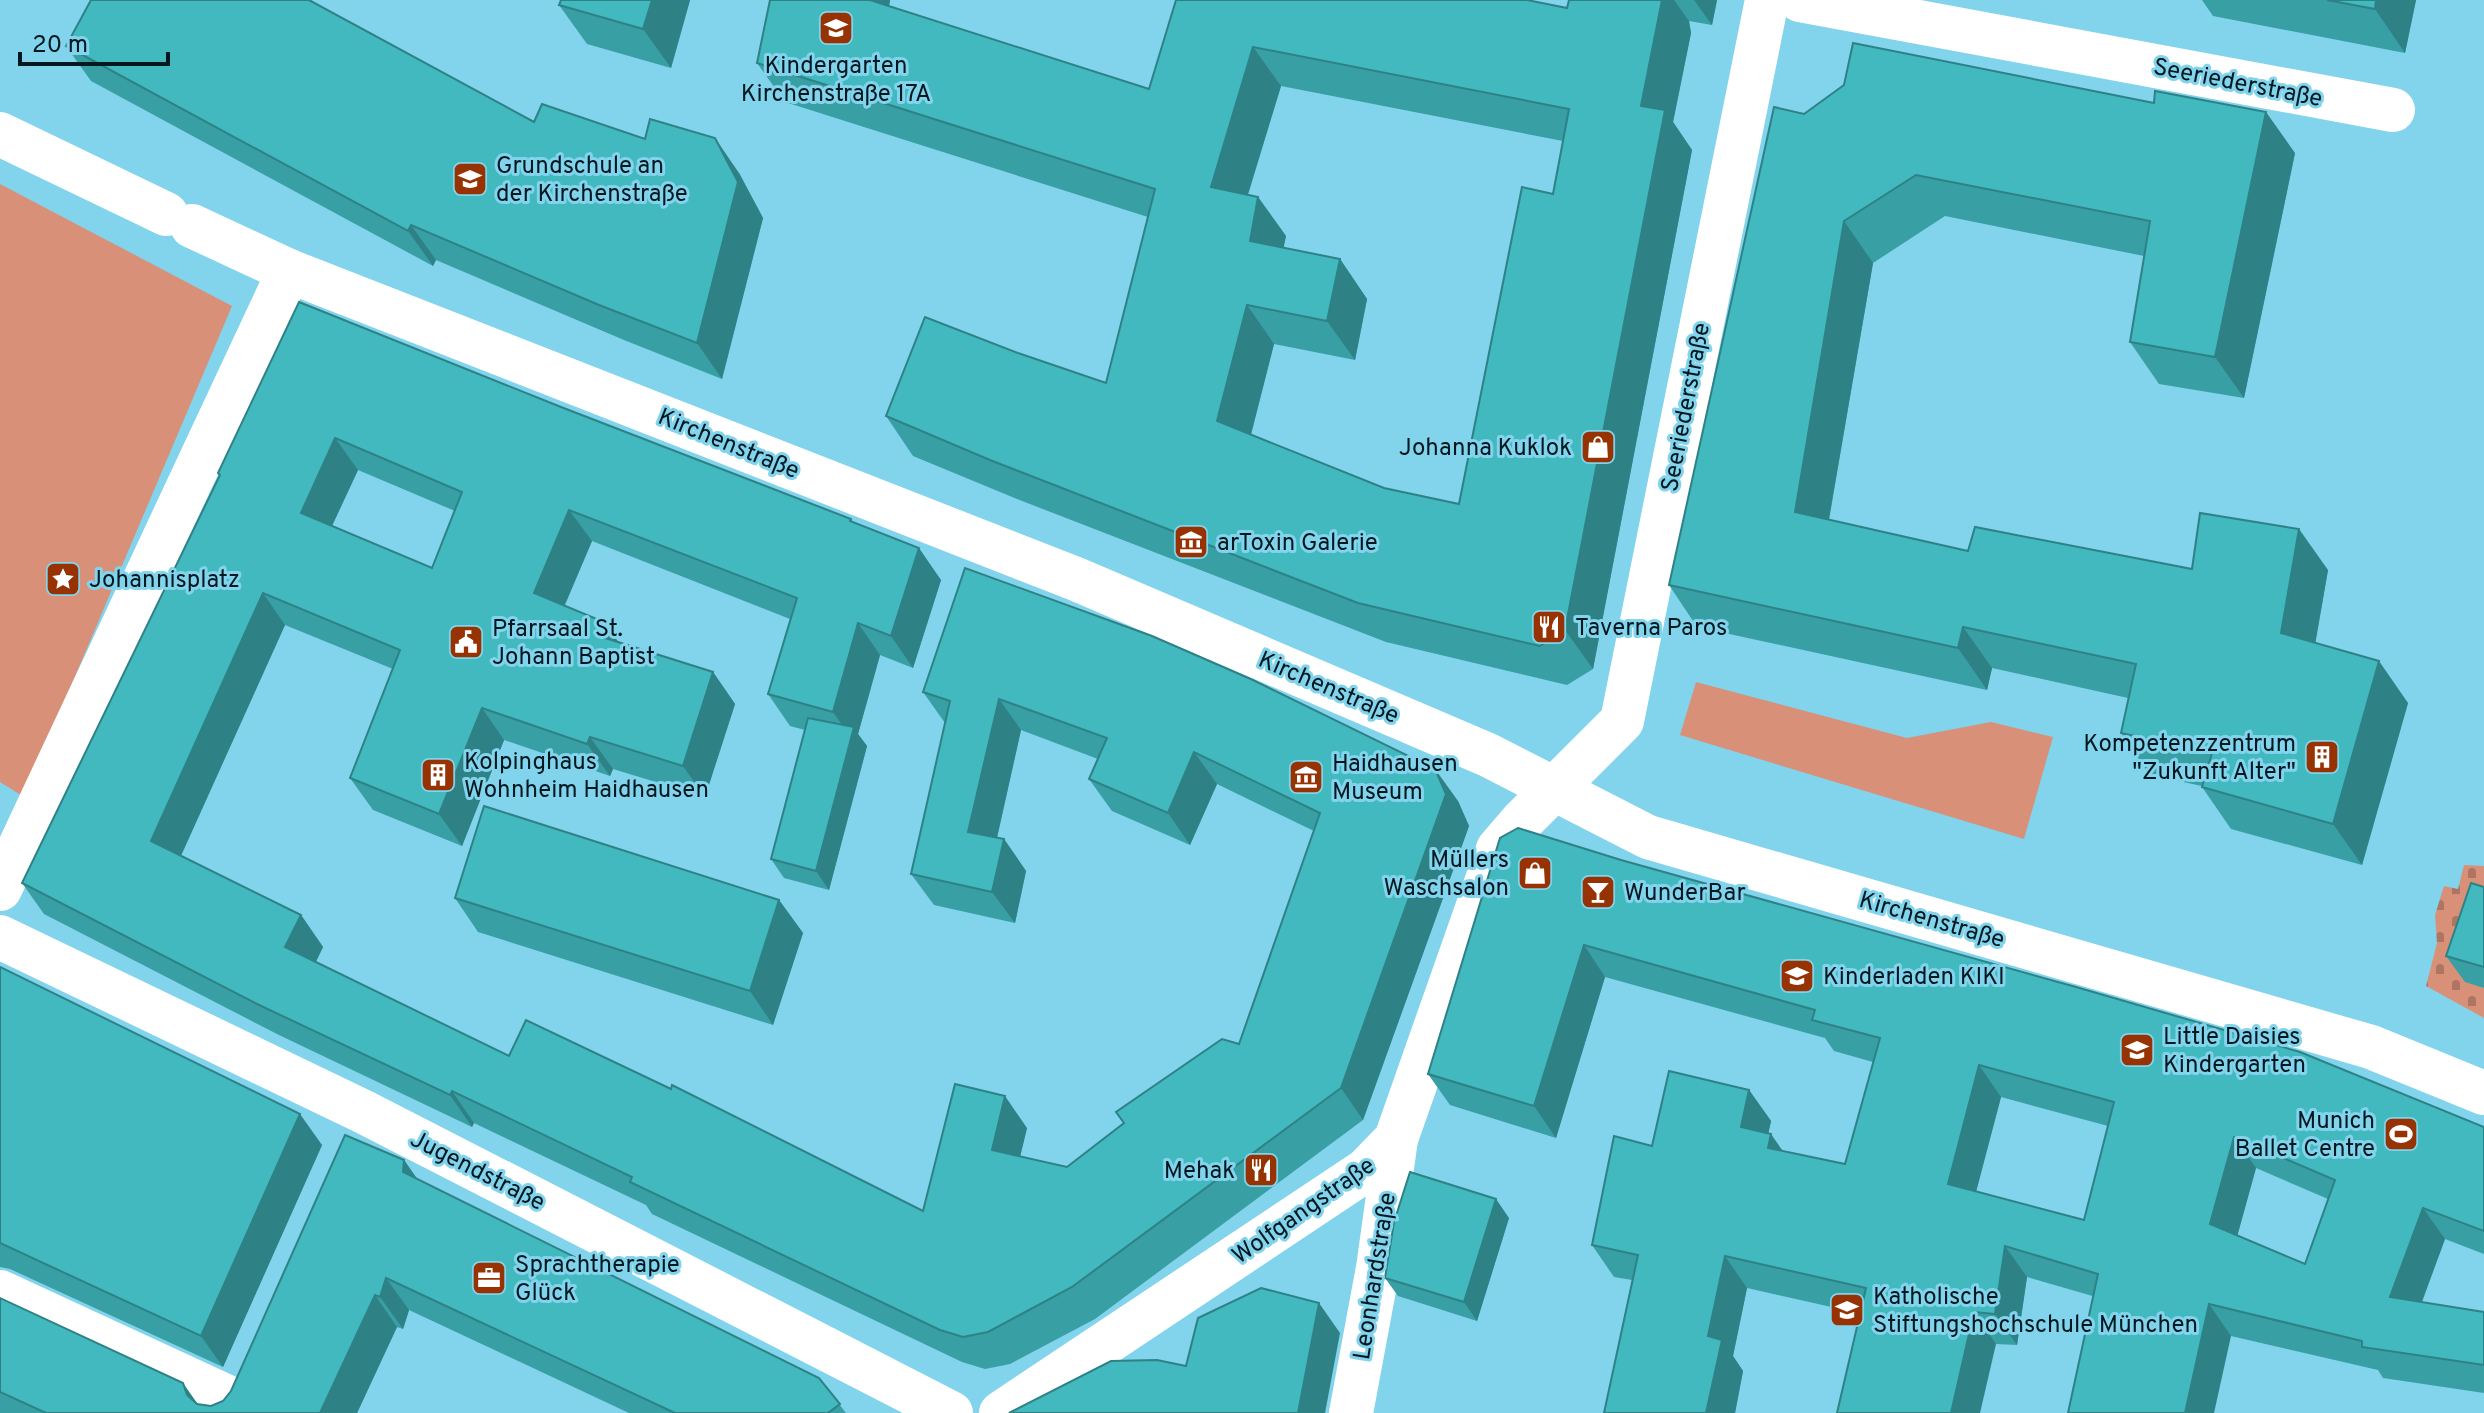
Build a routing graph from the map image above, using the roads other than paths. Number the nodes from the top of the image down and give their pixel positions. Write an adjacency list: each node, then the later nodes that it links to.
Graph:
1 (1767, 0): 6 (street, Seeriederstraße)
2 (1800, 0): 3 (street, Seeriederstraße)
3 (2393, 110)
4 (0, 134): 5 (street, Kirchenstraße)
5 (289, 271): 6 (street, Kirchenstraße); 7 (street)
6 (1556, 789): 9 (street, Kirchenstraße); 10 (street, Wolfgangstraße)
7 (0, 889)
8 (0, 937): 14 (street, Jugendstraße)
9 (2484, 1093)
10 (1396, 1139): 15 (street, Wolfgangstraße); 16 (street, Leonhardstraße)
11 (0, 1292): 13 (street)
12 (255, 1358): 13 (street)
13 (233, 1407)
14 (951, 1413)
15 (1001, 1413)
16 (1351, 1413)

